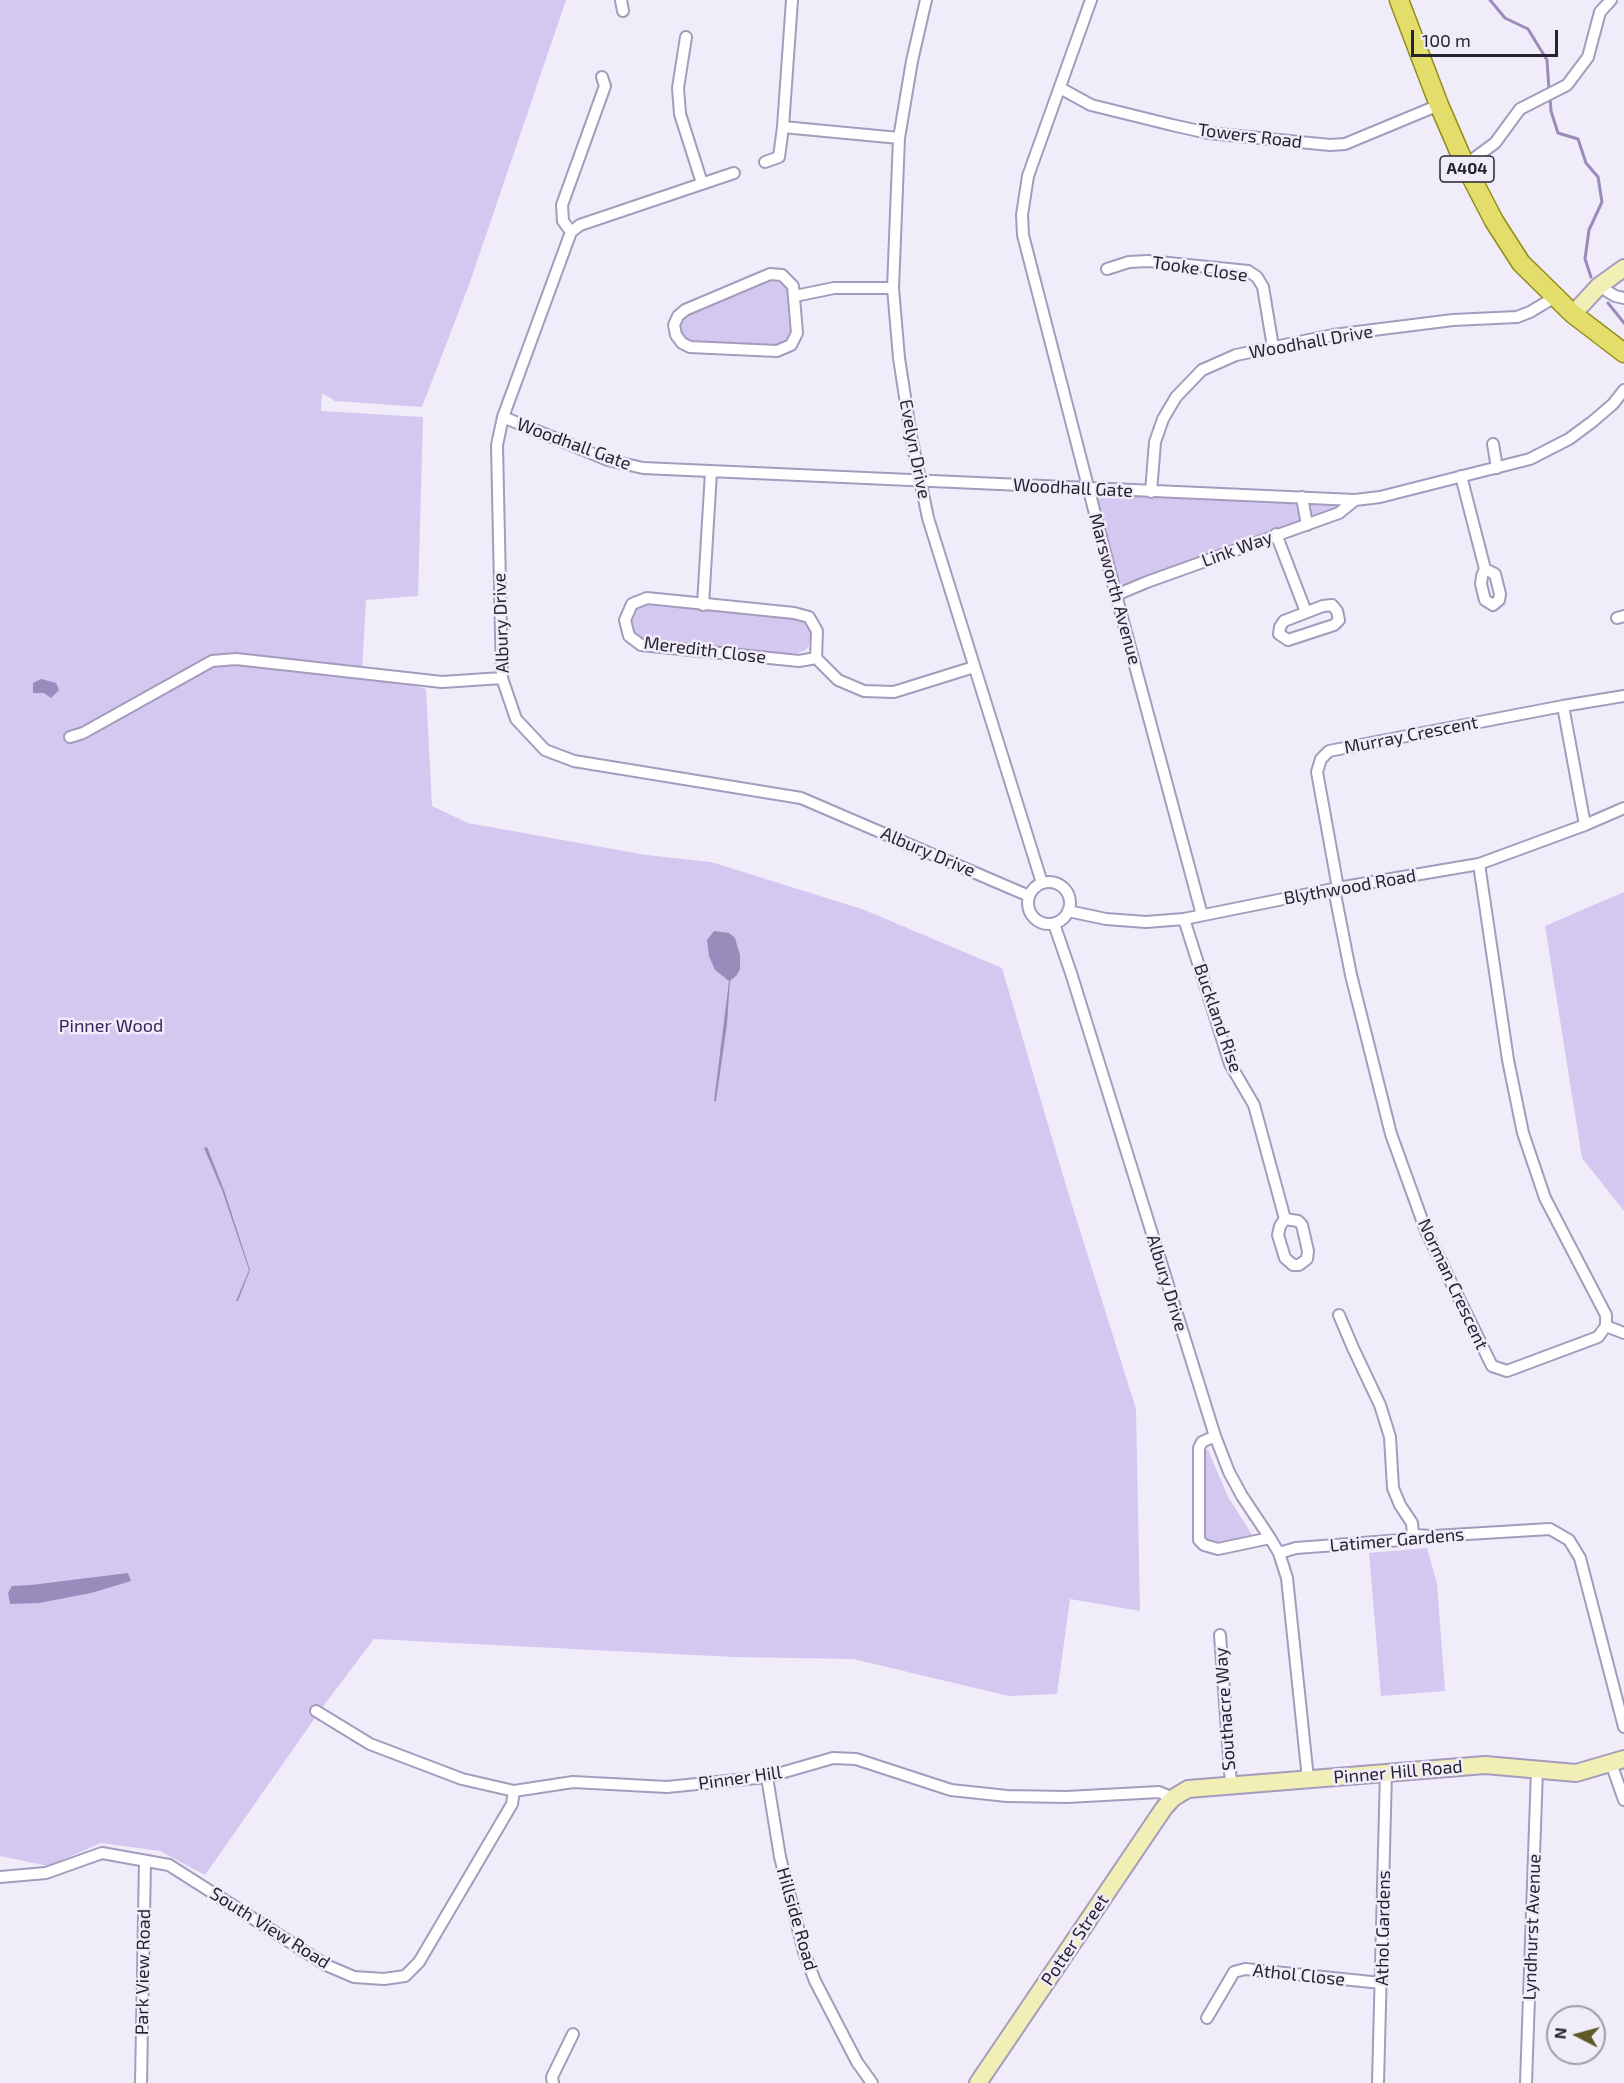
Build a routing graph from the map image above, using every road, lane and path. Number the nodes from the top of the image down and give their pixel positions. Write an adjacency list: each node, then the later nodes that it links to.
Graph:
1 (792, 0): 10 (street)
2 (926, 0): 11 (street, Evelyn Drive)
3 (1091, 0): 8 (street, Marsworth Avenue)
4 (1400, 0): 9 (main road, A404)
5 (1611, 0): 13 (street)
6 (686, 37): 15 (street)
7 (602, 77): 16 (street)
8 (1060, 88): 9 (street, Towers Road); 34 (street, Marsworth Avenue)
9 (1439, 105): 13 (main road, A404)
10 (783, 127): 11 (street); 12 (street)
11 (899, 138): 20 (street, Evelyn Drive)
12 (765, 162)
13 (1465, 165): 22 (main road, A404)
14 (734, 173): 15 (street)
15 (702, 183): 16 (street)
16 (571, 232): 28 (street, Albury Drive)
17 (1624, 268): 19 (street)
18 (1107, 269): 25 (street, Tooke Close)
19 (1599, 286): 23 (street); 24 (street)
20 (893, 288): 21 (street); 33 (street, Evelyn Drive)
21 (795, 296): 21 (street)
22 (1555, 297): 24 (main road, A404); 25 (street, Woodhall Drive)
23 (1624, 298)
24 (1573, 314): 26 (main road, A404)
25 (1273, 347): 35 (street, Woodhall Drive)
26 (1624, 353)
27 (1624, 390): 30 (street, Woodhall Gate)
28 (503, 417): 31 (street, Woodhall Gate); 46 (street, Albury Drive)
29 (1493, 444): 30 (street)
30 (1497, 468): 32 (street, Woodhall Gate)
31 (711, 472): 33 (street, Woodhall Gate); 42 (street)
32 (1461, 476): 37 (street, Woodhall Gate); 40 (street)
33 (920, 481): 34 (street, Woodhall Gate); 45 (street, Evelyn Drive)
34 (1088, 488): 35 (street, Woodhall Gate); 41 (street, Marsworth Avenue)
35 (1151, 492): 36 (street, Woodhall Gate)
36 (1302, 497): 37 (street, Woodhall Gate); 38 (street)
37 (1356, 500): 38 (street, Link Way)
38 (1307, 525): 39 (street, Link Way)
39 (1276, 534): 41 (street, Link Way); 43 (street)
40 (1485, 569)
41 (1116, 595): 57 (street, Marsworth Avenue)
42 (703, 605): 44 (street, Meredith Close); 44 (street, Meredith Close)
43 (1306, 612): 43 (street)
44 (816, 658): 45 (street)
45 (974, 667): 53 (street, Evelyn Drive)
46 (502, 678): 49 (street); 55 (street, Albury Drive)
47 (1624, 696): 48 (street, Murray Crescent)
48 (1563, 706): 51 (street); 54 (street, Murray Crescent)
49 (70, 737)
50 (1624, 808): 51 (street, Blythwood Road)
51 (1585, 825): 52 (street, Blythwood Road)
52 (1479, 864): 54 (street, Blythwood Road); 62 (street)
53 (1042, 883): 55 (street); 56 (street)
54 (1336, 888): 57 (street, Blythwood Road); 62 (street, Norman Crescent)
55 (1029, 896): 59 (street)
56 (1068, 911): 58 (street, Blythwood Road); 59 (street)
57 (1202, 915): 58 (street, Blythwood Road)
58 (1184, 919): 60 (street, Buckland Rise)
59 (1054, 924): 64 (street, Albury Drive)
60 (1285, 1219)
61 (1339, 1315): 65 (street)
62 (1606, 1326): 63 (street)
63 (1624, 1333)
64 (1215, 1436): 66 (street, Albury Drive); 66 (street)
65 (1413, 1535): 67 (street, Latimer Gardens); 70 (street, Latimer Gardens)
66 (1270, 1538): 67 (street, Albury Drive)
67 (1279, 1554): 75 (street, Albury Drive)
68 (1220, 1635): 76 (street, Southacre Way)
69 (316, 1711): 77 (street, Pinner Hill)
70 (1624, 1727)
71 (1617, 1761): 72 (street, Pinner Hill Road); 79 (street)
72 (1538, 1770): 73 (street, Pinner Hill Road); 90 (street, Lyndhurst Avenue)
73 (1386, 1773): 75 (street, Pinner Hill Road); 82 (street, Athol Gardens)
74 (767, 1777): 77 (street, Pinner Hill); 78 (street, Pinner Hill); 87 (street, Hillside Road)
75 (1308, 1779): 76 (street, Pinner Hill Road)
76 (1231, 1784): 78 (street, Pinner Hill Road)
77 (514, 1791): 80 (street, South View Road)
78 (1173, 1798): 88 (street, Potter Street)
79 (1624, 1800)
80 (145, 1861): 81 (street, South View Road); 85 (street, Park View Road)
81 (0, 1877)
82 (1381, 1983): 83 (street, Athol Close); 89 (street, Athol Gardens)
83 (1208, 2018)
84 (573, 2034): 86 (street)
85 (141, 2083)
86 (553, 2083)
87 (872, 2083)
88 (978, 2083)
89 (1378, 2083)
90 (1526, 2083)

